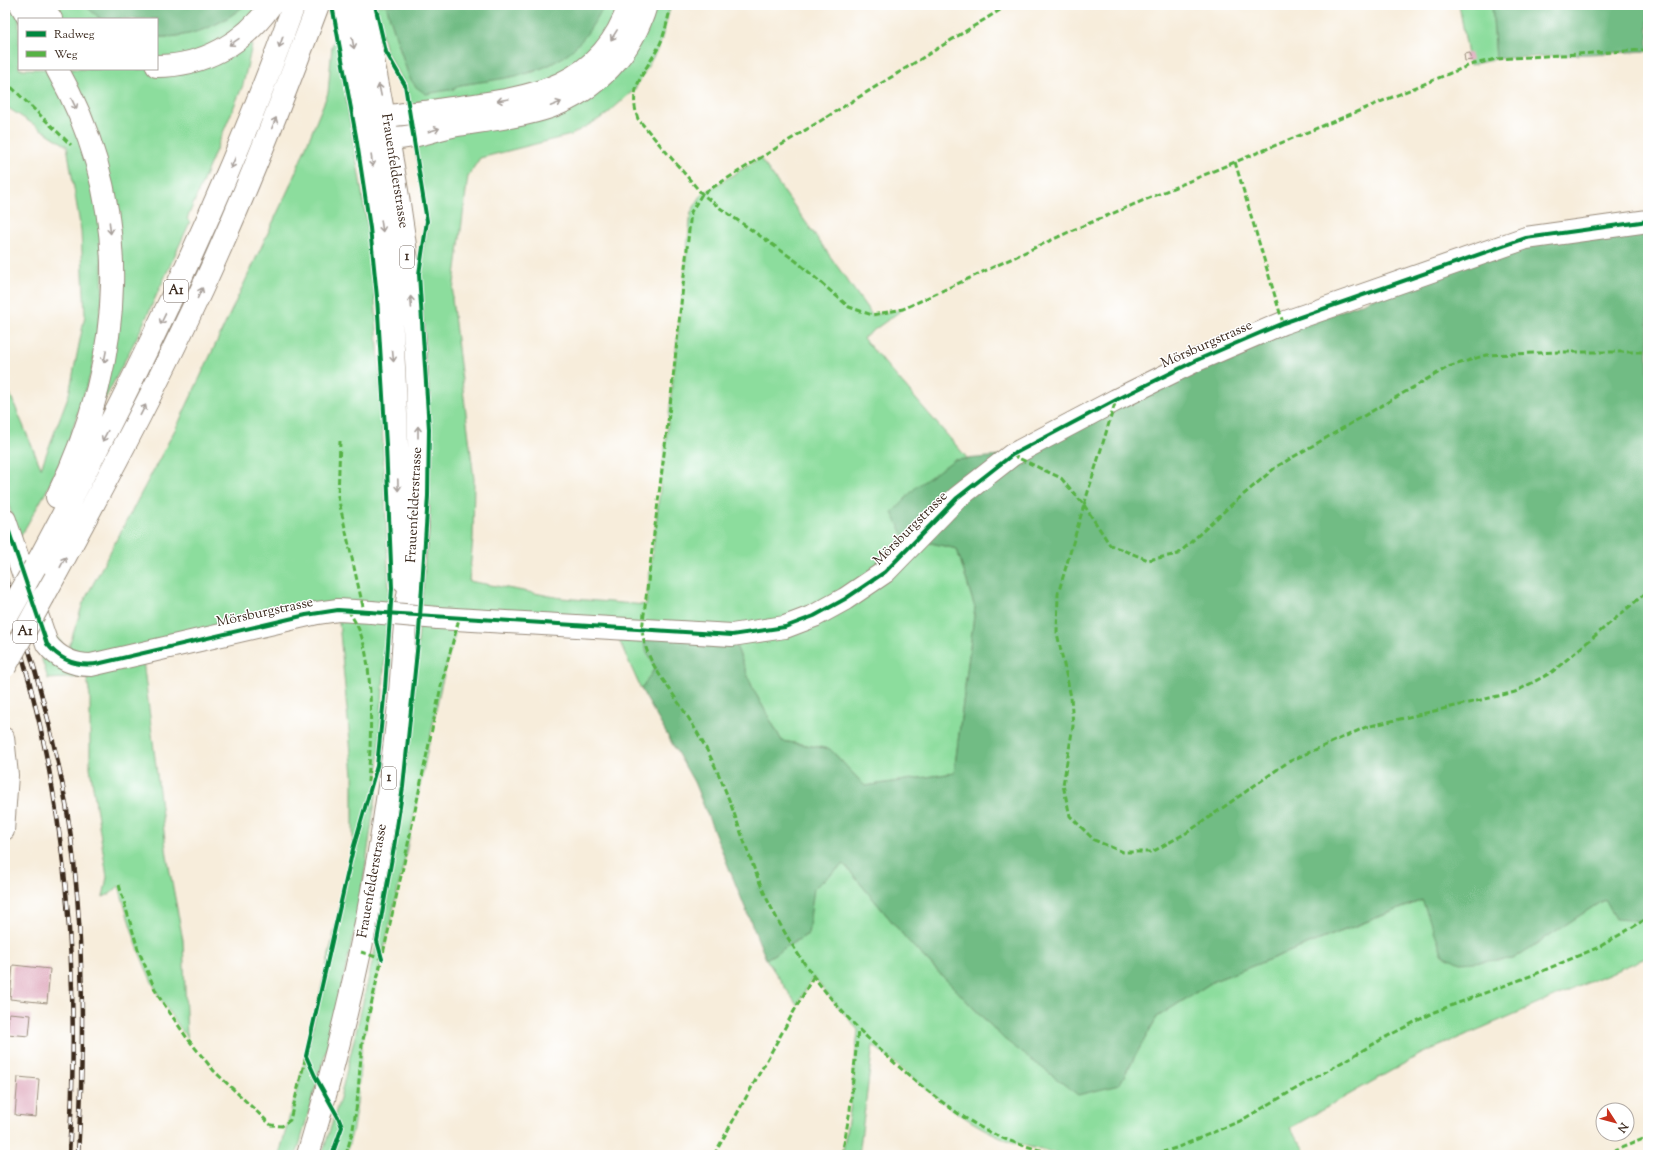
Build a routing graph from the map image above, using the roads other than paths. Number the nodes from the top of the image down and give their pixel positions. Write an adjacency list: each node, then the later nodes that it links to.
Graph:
1 (21, 5): 10 (main road)
2 (41, 5): 11 (main road)
3 (271, 5): 12 (main road, one-way to 12)
4 (294, 5): 18 (main road, A1, one-way to 18)
5 (345, 5): 15 (main road, Frauenfelderstrasse / 1, one-way to 15)
6 (362, 5): 14 (main road, Frauenfelderstrasse, one-way to 6)
7 (628, 5): 14 (main road, one-way to 14)
8 (646, 5): 15 (main road, one-way to 8)
9 (325, 11): 21 (main road, A1, one-way to 9, bridge)
10 (28, 18)
11 (50, 18)
12 (158, 66)
13 (57, 70): 18 (main road, one-way to 18)
14 (385, 117): 15 (main road)
15 (379, 137): 24 (main road, Frauenfelderstrasse / 1)
16 (1648, 222): 17 (main road, Mörsburgstrasse, bridge)
17 (5, 520)
18 (33, 559): 19 (main road); 20 (main road, A1, bridge)
19 (5, 596)
20 (5, 620)
21 (5, 667)
22 (5, 737): 23 (street)
23 (5, 831)
24 (308, 1155)

